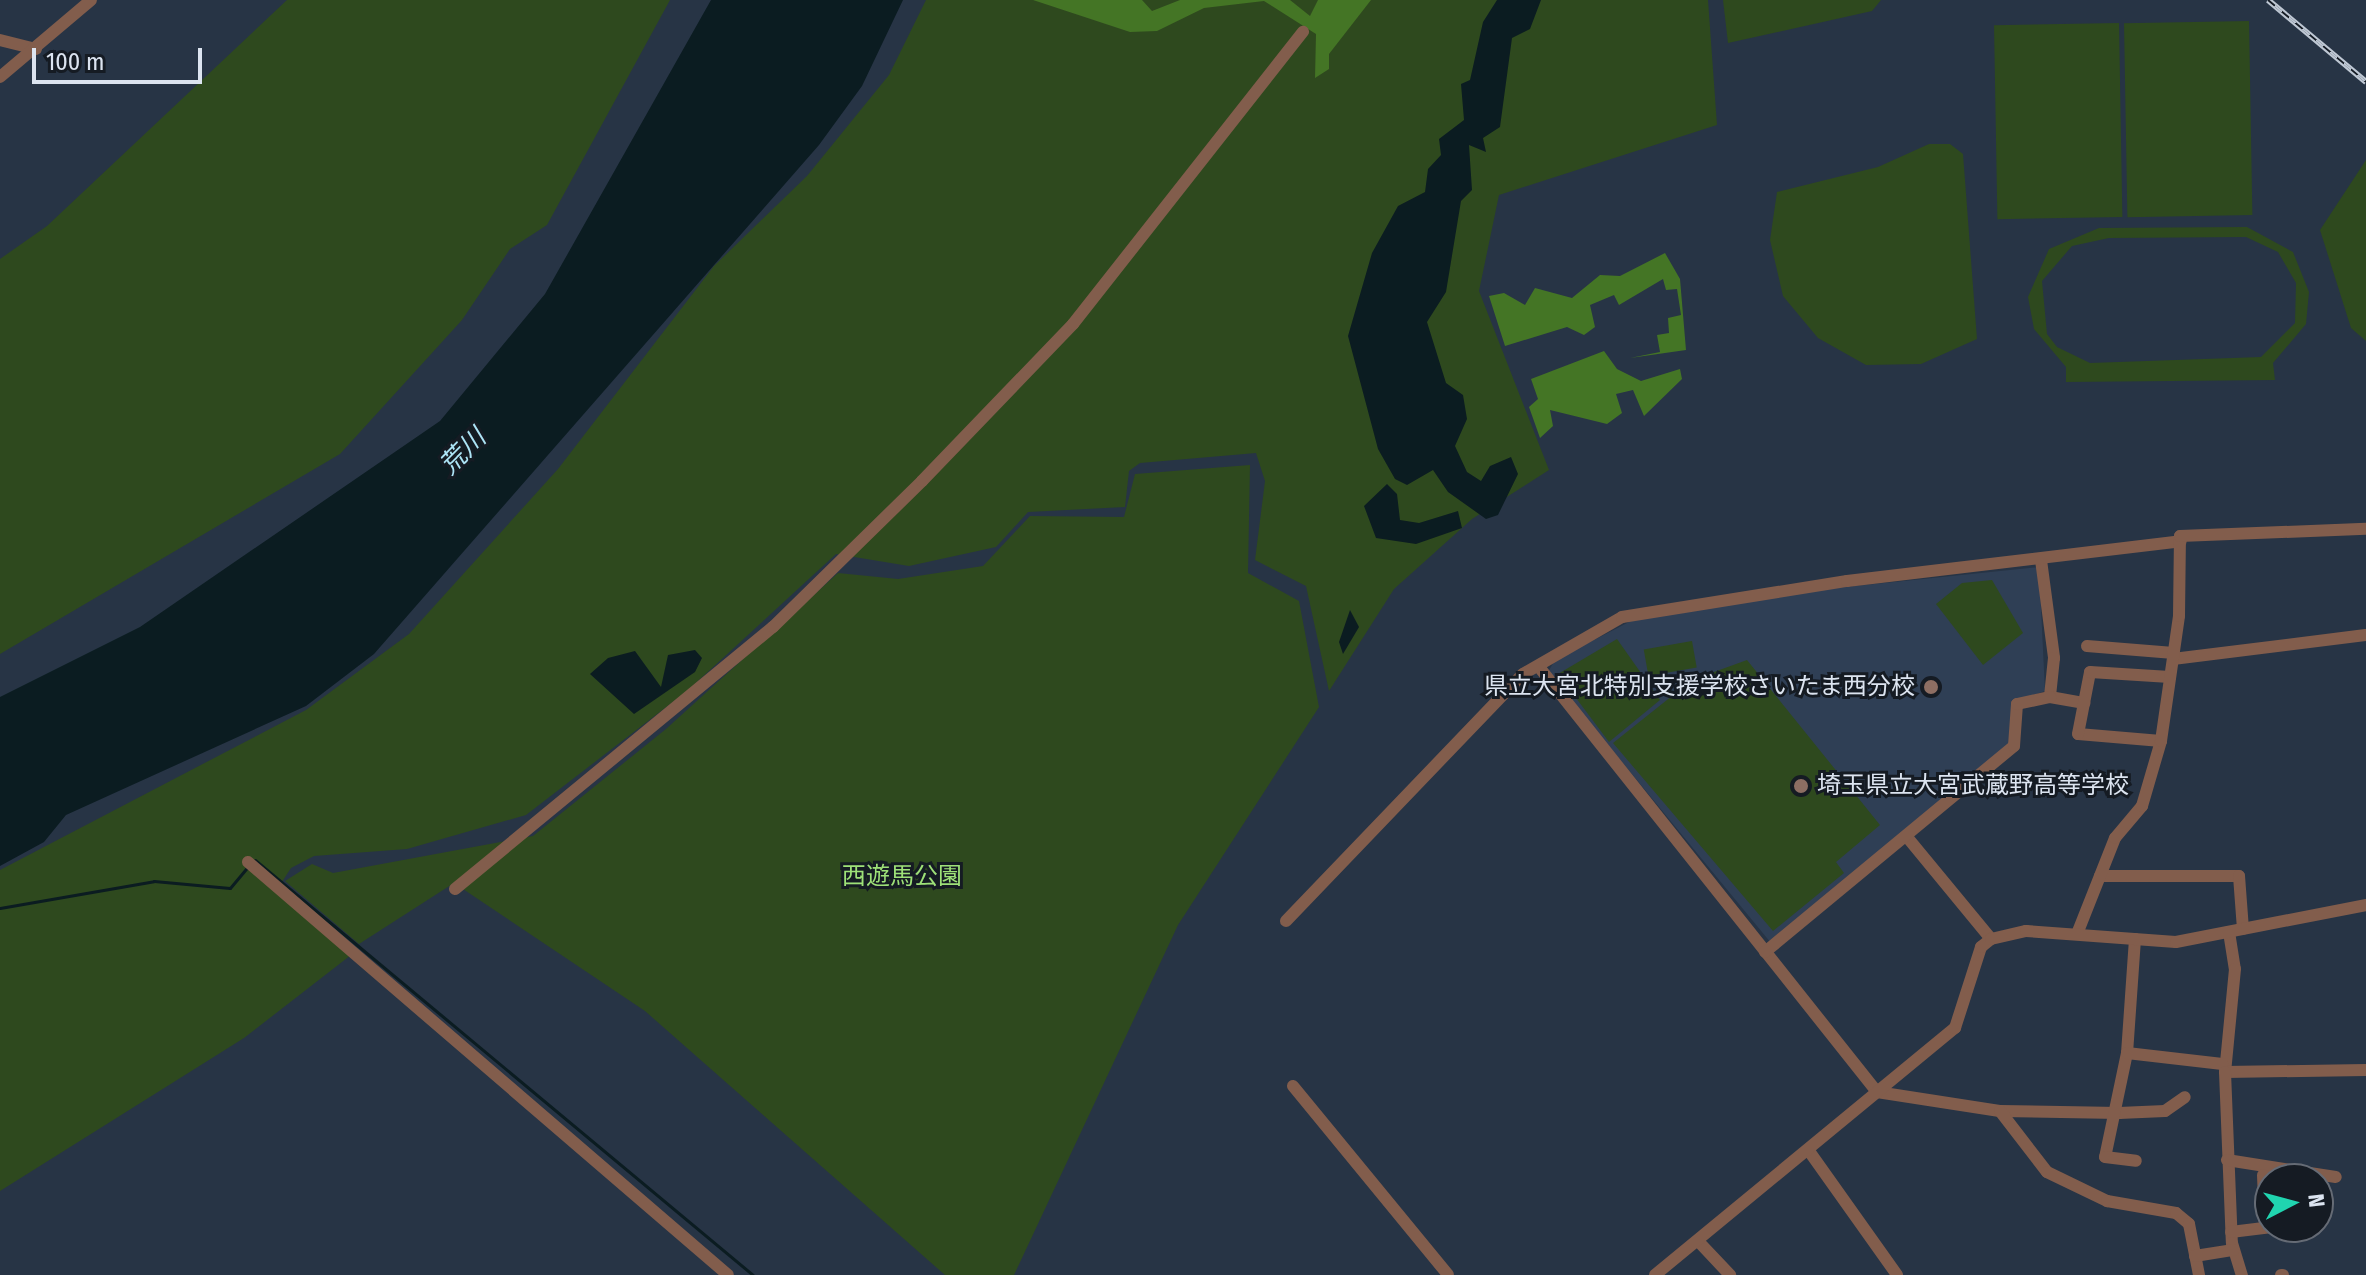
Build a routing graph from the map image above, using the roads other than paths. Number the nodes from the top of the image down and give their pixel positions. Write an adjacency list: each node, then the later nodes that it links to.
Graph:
1 (91, 0): 4 (street)
2 (1303, 32): 20 (street)
3 (0, 40): 4 (street)
4 (36, 49): 5 (street)
5 (0, 77)
6 (2366, 529): 7 (street)
7 (2181, 541): 8 (street); 11 (street)
8 (2041, 560): 12 (street); 14 (street)
9 (2366, 635): 11 (street)
10 (2087, 646): 11 (street)
11 (2174, 656): 13 (street)
12 (1539, 667): 22 (street); 28 (street)
13 (2170, 677): 15 (street); 16 (street)
14 (2050, 697): 15 (street); 17 (street)
15 (2084, 703): 16 (street)
16 (2161, 741): 19 (street)
17 (1907, 837): 26 (street); 28 (street)
18 (248, 862): 46 (street)
19 (2100, 876): 23 (street); 25 (street)
20 (455, 889)
21 (2366, 905): 23 (street)
22 (1286, 921)
23 (2243, 929): 24 (street)
24 (2229, 932): 27 (street); 30 (street)
25 (2077, 934): 26 (street); 27 (street)
26 (1991, 939): 33 (street)
27 (2135, 939): 29 (street)
28 (1765, 952): 33 (street)
29 (2127, 1053): 30 (street); 36 (street)
30 (2224, 1068): 31 (street); 38 (street)
31 (2366, 1070)
32 (1293, 1086): 47 (street)
33 (1877, 1092): 35 (street); 37 (street)
34 (2185, 1097): 36 (street)
35 (2000, 1111): 36 (street); 45 (street)
36 (2113, 1113): 39 (street)
37 (1809, 1151): 43 (street); 50 (street)
38 (2227, 1160): 40 (street); 42 (street)
39 (2136, 1161)
40 (2336, 1177)
41 (2254, 1229): 42 (street)
42 (2231, 1232): 44 (street)
43 (1698, 1241): 48 (street); 49 (street)
44 (2234, 1250): 45 (street); 52 (street)
45 (2195, 1256): 51 (street)
46 (728, 1275)
47 (1448, 1275)
48 (1655, 1275)
49 (1730, 1275)
50 (1897, 1275)
51 (2199, 1275)
52 (2242, 1275)

